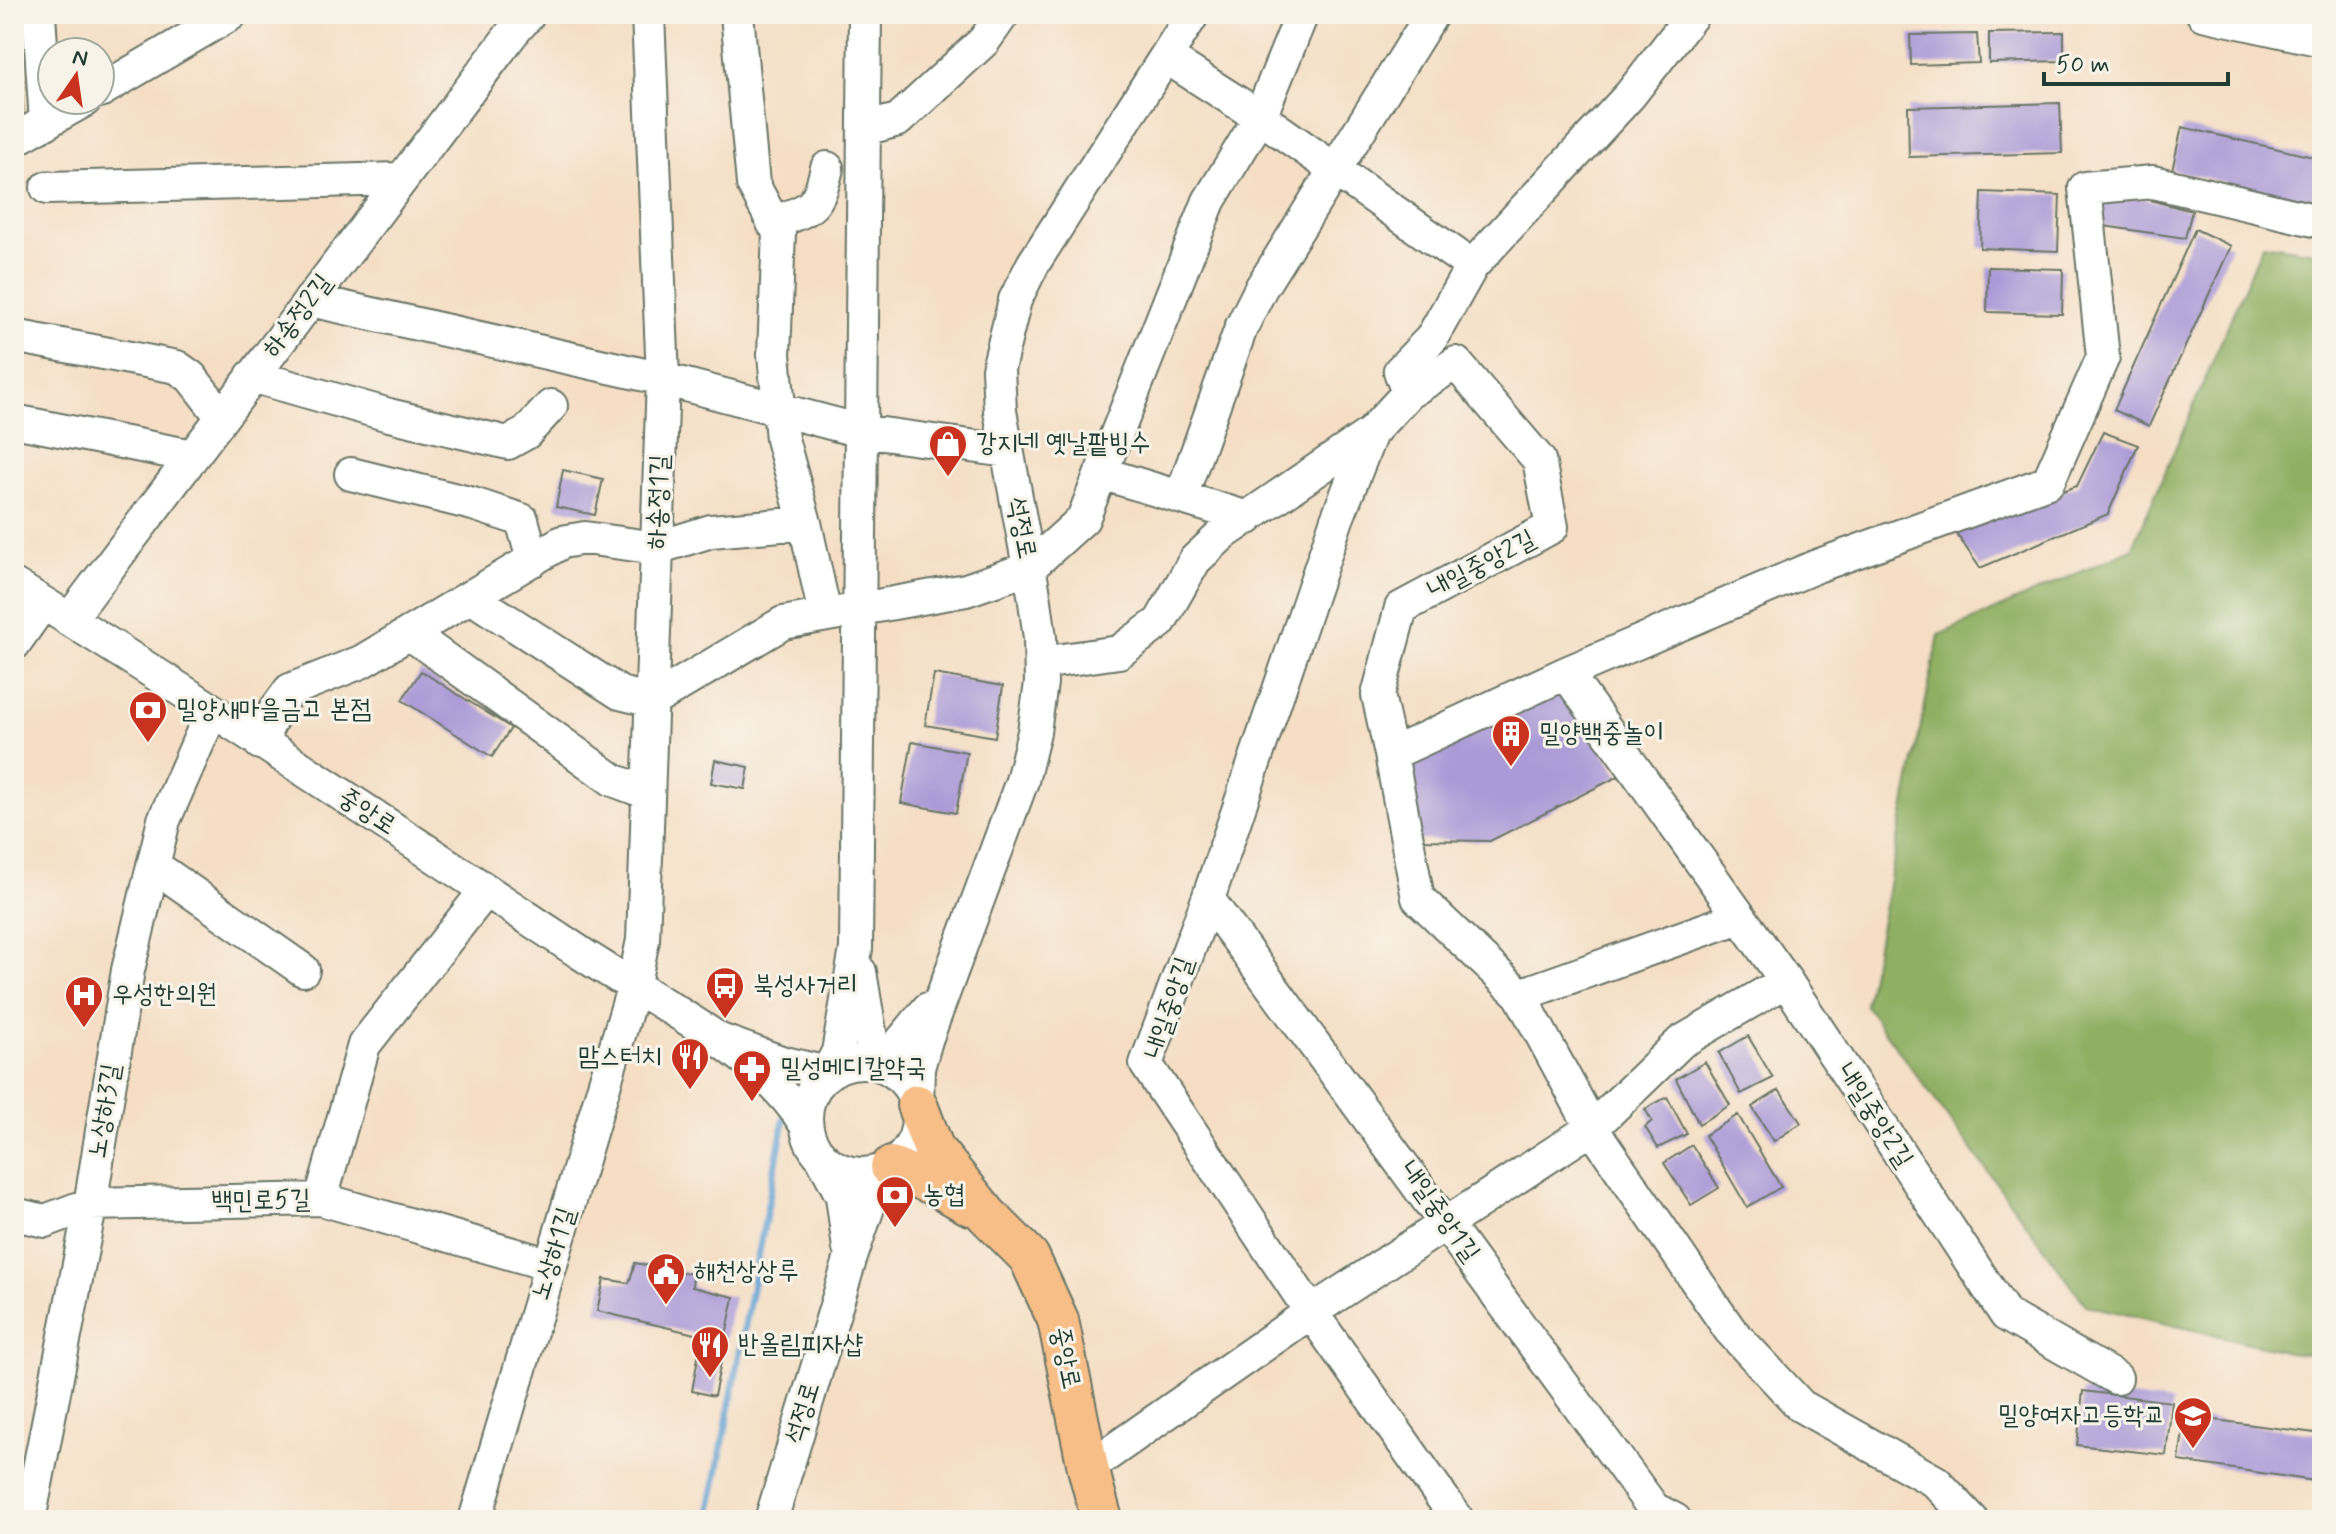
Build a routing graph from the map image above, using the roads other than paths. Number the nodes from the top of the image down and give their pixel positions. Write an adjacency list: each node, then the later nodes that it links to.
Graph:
1 (39, 14): 18 (street)
2 (231, 14): 15 (street)
3 (529, 14): 23 (street, 하송정2길)
4 (648, 14): 31 (street, 하송정1길)
5 (737, 14): 26 (street)
6 (865, 14): 19 (street)
7 (1003, 14): 19 (street)
8 (1193, 14): 14 (street, 석정로)
9 (1302, 14): 17 (street)
10 (1432, 14): 22 (street)
11 (1693, 14): 27 (street)
12 (2203, 14): 13 (street)
13 (2322, 40)
14 (1166, 57): 17 (street); 39 (street, 석정로)
15 (116, 82)
16 (58, 116): 18 (street)
17 (1260, 117): 22 (street); 41 (street)
18 (46, 123): 20 (street)
19 (864, 129): 37 (street)
20 (14, 140)
21 (827, 168): 26 (street)
22 (1336, 170): 27 (street); 43 (street)
23 (401, 179): 24 (street); 28 (street, 하송정2길)
24 (47, 188)
25 (2322, 222): 57 (street)
26 (773, 223): 34 (street)
27 (1472, 266): 32 (street)
28 (310, 300): 30 (street, 하송정2길); 31 (street)
29 (14, 336): 35 (street)
30 (252, 376): 33 (street); 35 (street, 하송정2길)
31 (663, 379): 34 (street); 46 (street, 하송정1길)
32 (1408, 393): 38 (street, 내일중앙2길); 61 (street, 내일중앙2길)
33 (551, 406)
34 (780, 410): 37 (street); 45 (street)
35 (222, 417): 40 (street, 하송정2길)
36 (14, 421): 40 (street)
37 (861, 431): 39 (street); 51 (street)
38 (1371, 433): 44 (street); 65 (street, 내일중앙길)
39 (1007, 451): 48 (street, 석정로)
40 (192, 456): 52 (street, 하송정2길)
41 (1101, 473): 43 (street); 48 (street)
42 (351, 474): 47 (street)
43 (1181, 497): 44 (street)
44 (1248, 518): 56 (street)
45 (805, 523): 46 (street); 53 (street)
46 (657, 548): 47 (street); 58 (street, 하송정1길)
47 (533, 560): 50 (street)
48 (1029, 568): 51 (street); 56 (street, 석정로)
49 (14, 585): 52 (street, 중앙로)
50 (471, 597): 54 (street); 58 (street)
51 (859, 609): 53 (street); 67 (street)
52 (56, 611): 55 (street, 하송정2길); 59 (street, 중앙로)
53 (825, 615): 58 (street)
54 (409, 633): 60 (street); 62 (street)
55 (14, 644)
56 (1041, 663): 70 (street, 석정로)
57 (1566, 673): 61 (street); 66 (street, 내일중앙2길)
58 (652, 701): 62 (street, 하송정1길)
59 (212, 711): 60 (street, 중앙로); 63 (street, 노상하3길)
60 (260, 743): 64 (street, 중앙로)
61 (1391, 754): 72 (street, 내일중앙2길)
62 (648, 793): 71 (street, 하송정1길)
63 (153, 865): 68 (street); 82 (street, 노상하3길)
64 (486, 890): 71 (street, 중앙로); 81 (street)
65 (1208, 899): 85 (street, 내일중앙1길); 88 (street, 내일중앙길)
66 (1740, 917): 69 (street, 내일중앙2길); 72 (street)
67 (856, 949): 74 (street); 75 (street)
68 (303, 970)
69 (1786, 981): 78 (street); 89 (street, 내일중앙2길)
70 (947, 984): 74 (street); 76 (street, 석정로)
71 (633, 988): 73 (street, 중앙로); 87 (street, 노상하1길)
72 (1520, 995): 78 (street, 내일중앙2길)
73 (720, 1040): 75 (street); 77 (street)
74 (882, 1065): 75 (street); 76 (street)
75 (827, 1073): 77 (street)
76 (917, 1105): 80 (street); 84 (main road)
77 (806, 1125): 79 (street)
78 (1592, 1128): 85 (street); 97 (street)
79 (823, 1159): 80 (street); 86 (street)
80 (891, 1167): 84 (main road); 86 (street, 석정로)
81 (321, 1199): 82 (street, 백민로5길); 87 (street, 백민로5길)
82 (90, 1204): 83 (street, 백민로5길); 92 (street, 노상하3길)
83 (14, 1214)
84 (987, 1215): 90 (main road, 중앙로)
85 (1447, 1223): 88 (street); 91 (street, 내일중앙1길)
86 (850, 1260): 94 (street, 석정로)
87 (551, 1265): 93 (street, 노상하1길)
88 (1311, 1312): 90 (street); 96 (street, 내일중앙길)
89 (2116, 1378)
90 (1088, 1468): 95 (main road, 중앙로)
91 (1658, 1516)
92 (29, 1520)
93 (475, 1520)
94 (771, 1520)
95 (1102, 1520)
96 (1458, 1520)
97 (1972, 1520)

